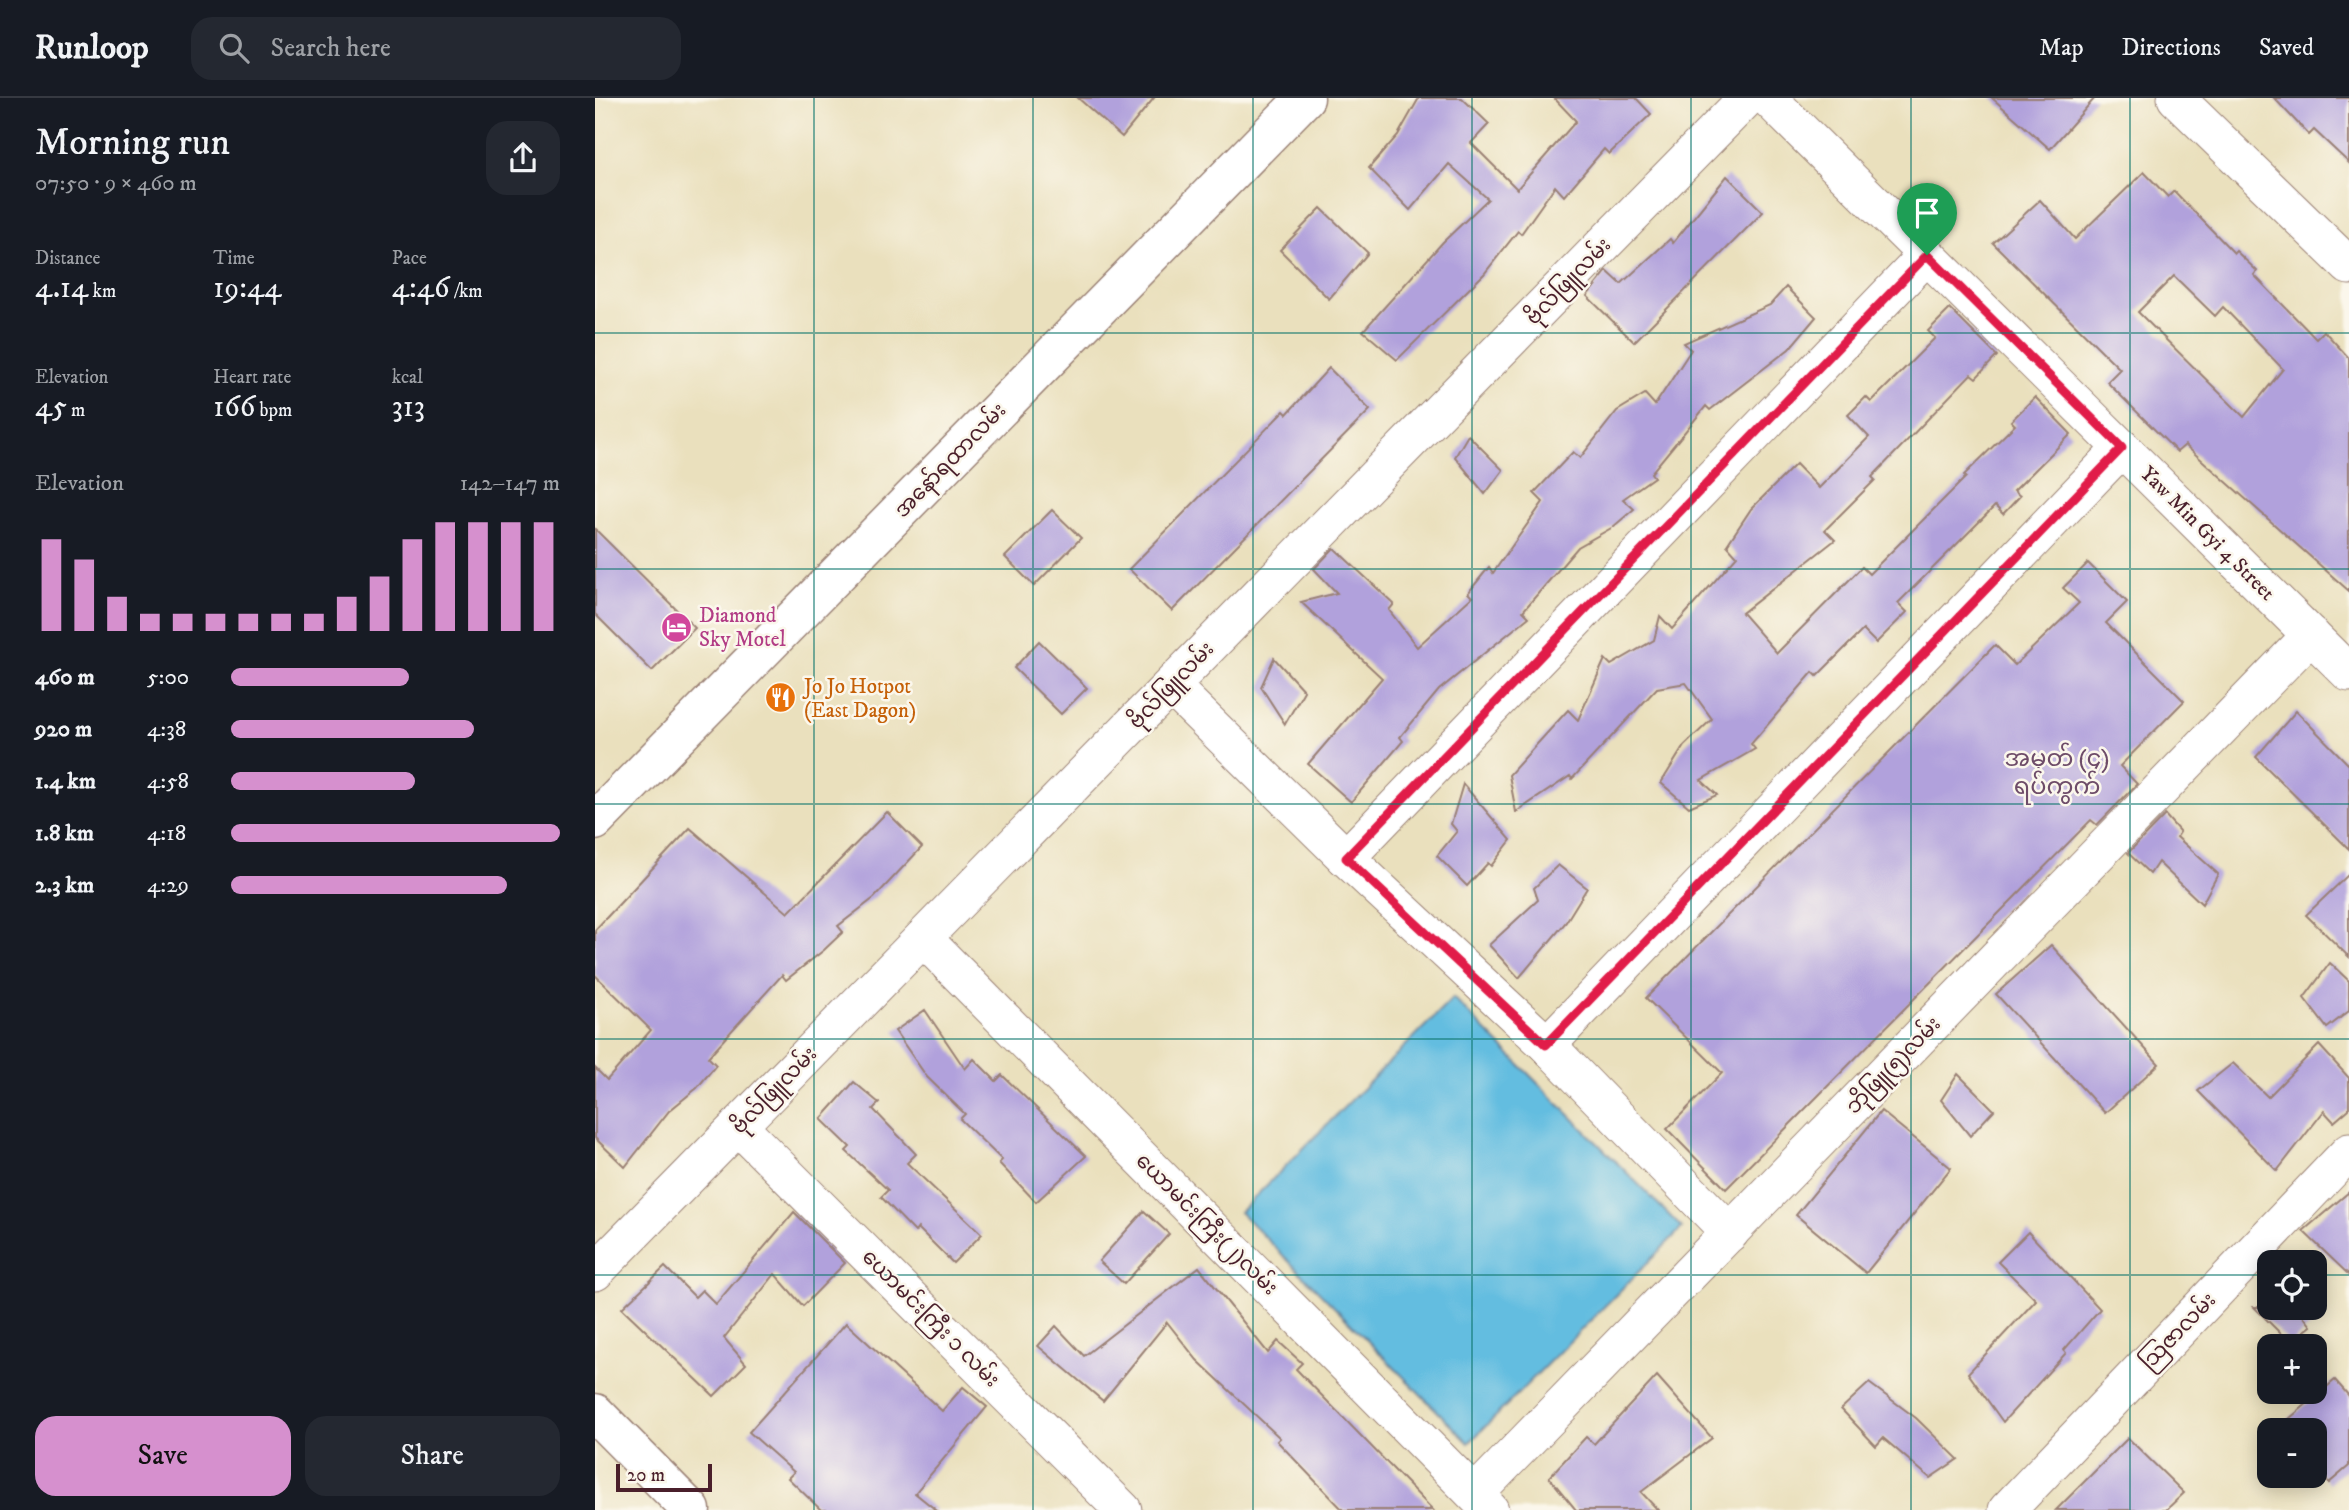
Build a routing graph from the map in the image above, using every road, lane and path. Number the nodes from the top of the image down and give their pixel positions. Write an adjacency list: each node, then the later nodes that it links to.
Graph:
1 (1305, 98): 11 (main road, အနော်ရထာလမ်း)
2 (1748, 98): 10 (street, ဗိုလ်ဖြူလမ်း)
3 (1768, 98): 5 (street, Yaw Min Gyi 4 Street)
4 (2176, 98): 6 (street)
5 (1927, 255): 7 (street, Yaw Min Gyi 4 Street); 12 (street)
6 (2349, 265)
7 (2122, 448): 8 (street, Yaw Min Gyi 4 Street); 14 (street)
8 (2311, 635): 9 (street, Yaw Min Gyi 4 Street); 17 (street, ဘိုဖြူ(၅)လမ်း)
9 (2349, 673)
10 (1171, 686): 12 (street); 13 (street, ဗိုလ်ဖြူလမ်း)
11 (595, 821)
12 (1346, 858): 14 (street)
13 (923, 938): 15 (street, ဗိုလ်ဖြူလမ်း); 20 (street, ယောမင်းကြီး(၂)လမ်း)
14 (1546, 1045): 17 (street)
15 (738, 1126): 18 (street, ဗိုလ်ဖြူလမ်း); 22 (street, ယောမင်းကြီး ၁ လမ်း)
16 (2349, 1152): 23 (street, သြဇာလမ်း)
17 (1730, 1233): 20 (street, ဘိုဖြူ(၅)လမ်း)
18 (595, 1272)
19 (595, 1413): 21 (main road)
20 (1483, 1502)
21 (691, 1510)
22 (1123, 1510)
23 (2007, 1510)

